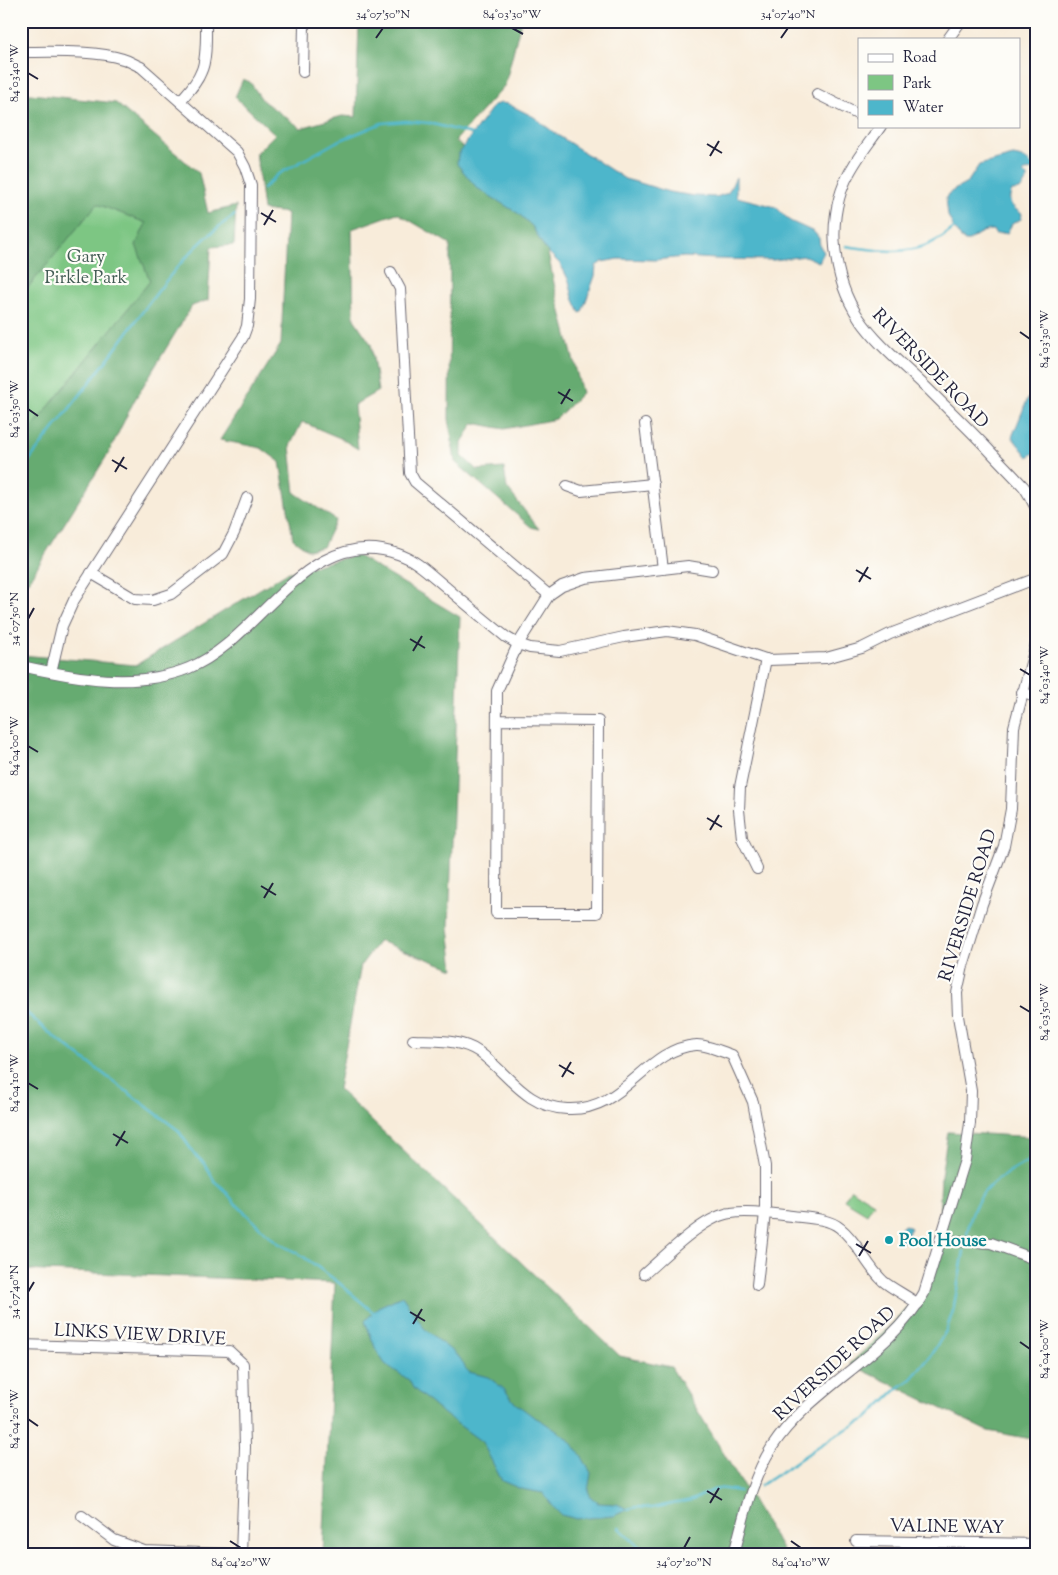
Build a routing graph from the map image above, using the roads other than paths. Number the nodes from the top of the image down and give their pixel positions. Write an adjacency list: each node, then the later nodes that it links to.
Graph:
1 (206, 21): 8 (street)
2 (302, 21): 6 (street)
3 (961, 21): 4 (street)
4 (949, 38)
5 (21, 52): 8 (street)
6 (303, 72)
7 (816, 94): 9 (street)
8 (180, 101): 19 (street)
9 (858, 115)
10 (881, 128): 16 (street, RIVERSIDE ROAD)
11 (390, 272): 21 (street)
12 (645, 424): 13 (street)
13 (652, 484): 14 (street); 17 (street)
14 (567, 486)
15 (247, 498): 19 (street)
16 (1037, 510)
17 (663, 569): 18 (street); 21 (street)
18 (712, 570)
19 (91, 573): 26 (street)
20 (1037, 578): 24 (street)
21 (549, 595): 23 (street)
22 (1037, 640): 27 (street, RIVERSIDE ROAD)
23 (518, 644): 24 (street); 26 (street); 29 (street)
24 (766, 659): 30 (street)
25 (21, 666): 26 (street)
26 (51, 672)
27 (1022, 692): 28 (street); 33 (street, RIVERSIDE ROAD)
28 (1037, 698)
29 (496, 720): 29 (street)
30 (757, 869)
31 (413, 1040): 32 (street)
32 (765, 1213): 35 (street); 36 (street); 37 (street)
33 (940, 1240): 34 (street); 37 (street, RIVERSIDE ROAD)
34 (1037, 1260)
35 (644, 1274)
36 (757, 1285)
37 (918, 1304): 44 (street, RIVERSIDE ROAD)
38 (21, 1345): 43 (street, LINKS VIEW DRIVE)
39 (82, 1516): 42 (street)
40 (856, 1541): 41 (street, VALINE WAY)
41 (1037, 1544)
42 (231, 1554)
43 (241, 1554)
44 (734, 1554)

